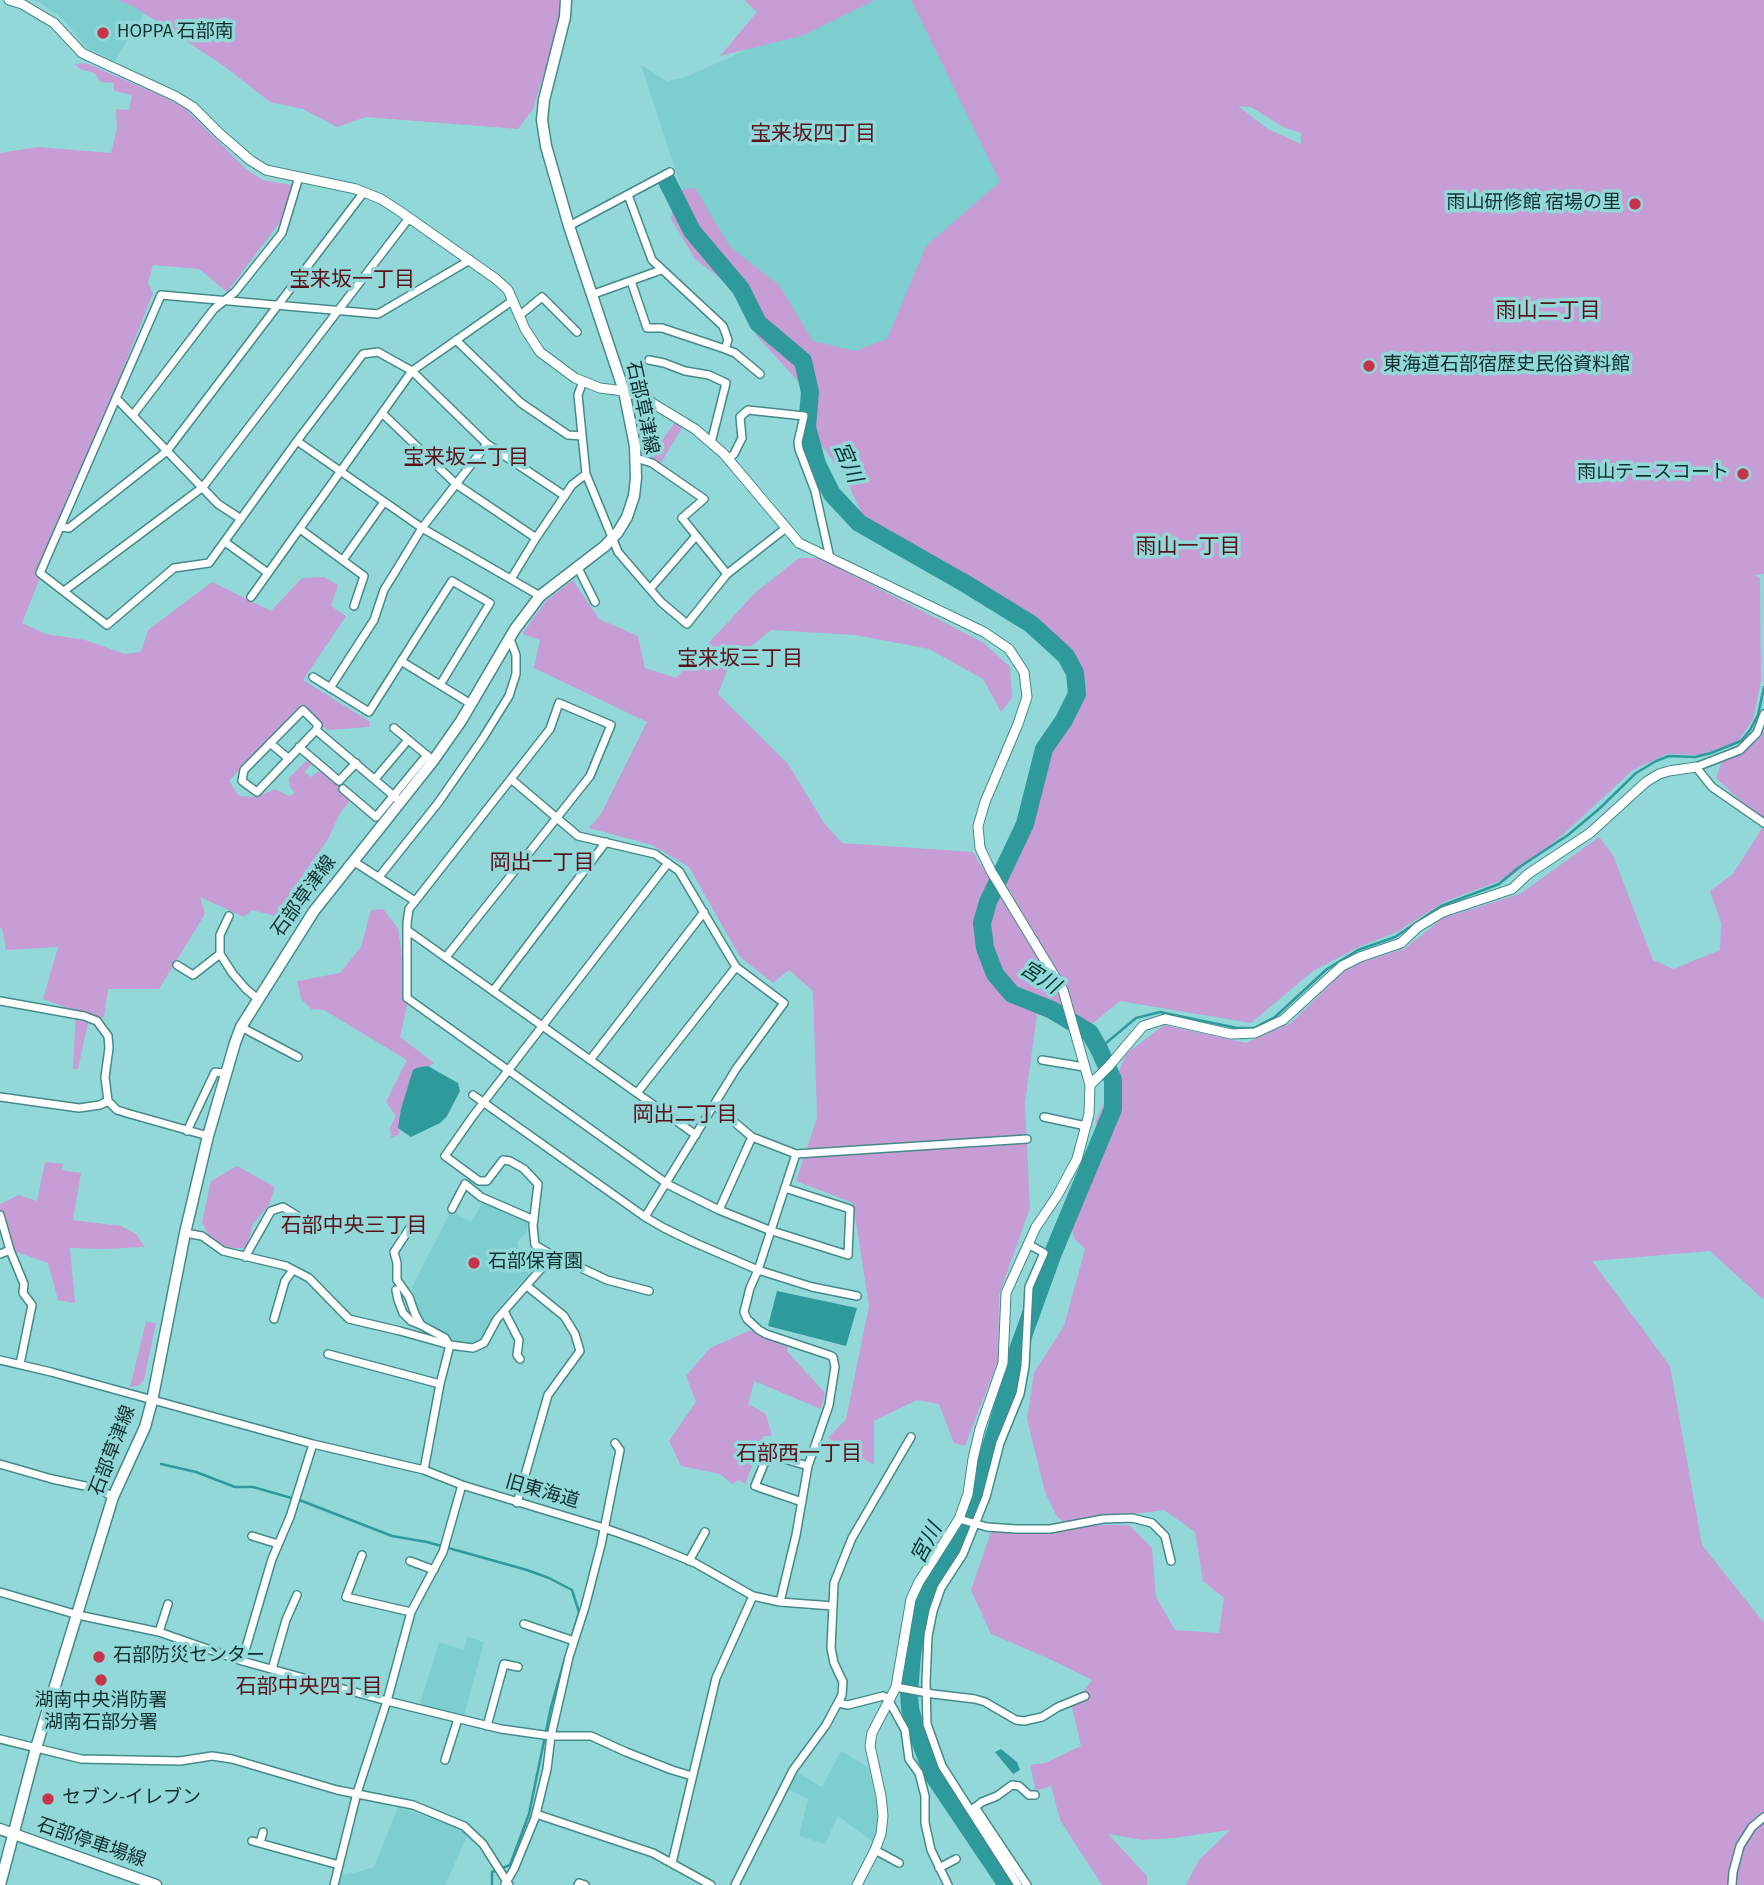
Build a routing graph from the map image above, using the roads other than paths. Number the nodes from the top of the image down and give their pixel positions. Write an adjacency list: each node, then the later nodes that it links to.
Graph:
1 (9, 0): 4 (street)
2 (566, 0): 8 (main road, 石部草津線)
3 (670, 172): 6 (street)
4 (299, 177): 5 (street); 13 (street)
5 (365, 192): 7 (street); 15 (street)
6 (628, 195): 8 (street); 10 (street)
7 (409, 218): 9 (street); 16 (street)
8 (569, 226): 12 (main road, 石部草津線)
9 (470, 260): 14 (street); 16 (street)
10 (661, 270): 11 (street); 20 (street)
11 (631, 281): 12 (street); 20 (street)
12 (591, 295): 25 (main road, 石部草津線)
13 (225, 300): 15 (street); 26 (street); 28 (street)
14 (512, 301): 17 (street); 19 (street)
15 (279, 305): 16 (street); 33 (street)
16 (338, 311): 39 (street)
17 (519, 316): 18 (street); 24 (street)
18 (577, 332)
19 (456, 340): 22 (street); 29 (street)
20 (725, 349): 23 (street)
21 (649, 360): 32 (street)
22 (412, 371): 27 (street); 30 (street); 31 (street)
23 (760, 374)
24 (583, 381): 25 (street); 29 (street)
25 (624, 391): 32 (street); 34 (main road, 石部草津線)
26 (116, 398): 28 (street); 43 (street)
27 (382, 413): 36 (street); 38 (street)
28 (133, 415): 33 (street)
29 (582, 436): 37 (street)
30 (297, 441): 36 (street); 42 (street)
31 (487, 443): 38 (street); 40 (street)
32 (711, 443): 35 (street)
33 (167, 451): 39 (street); 43 (street)
34 (636, 458): 47 (street); 49 (main road, 石部草津線)
35 (728, 459): 45 (street); 51 (street)
36 (341, 471): 41 (street); 46 (street)
37 (586, 474): 40 (street); 49 (street)
38 (456, 484): 44 (street); 48 (street)
39 (203, 487): 42 (street); 58 (street)
40 (565, 496): 48 (street)
41 (384, 502): 44 (street); 52 (street)
42 (241, 519): 50 (street)
43 (60, 527): 58 (street)
44 (422, 528): 56 (street); 67 (street)
45 (786, 528): 51 (street); 55 (street)
46 (300, 529): 52 (street); 54 (street)
47 (696, 536): 55 (street); 57 (street)
48 (536, 538): 56 (street)
49 (612, 538): 53 (main road, 石部草津線); 57 (street)
50 (225, 542): 54 (street); 58 (street)
51 (830, 558): 105 (street)
52 (343, 560): 62 (street)
53 (577, 566): 59 (main road, 石部草津線); 61 (street)
54 (268, 573): 60 (street)
55 (727, 575): 57 (street)
56 (511, 579): 59 (street)
57 (650, 589)
58 (64, 591)
59 (540, 596): 63 (main road, 石部草津線)
60 (251, 597)
61 (595, 602)
62 (354, 607)
63 (510, 638): 68 (main road, 石部草津線); 88 (street)
64 (401, 661): 66 (street); 66 (street); 67 (street)
65 (313, 677): 67 (street)
66 (440, 685): 68 (street)
67 (330, 688)
68 (471, 704): 75 (main road, 石部草津線)
69 (1764, 714): 78 (street)
70 (394, 728): 72 (street)
71 (316, 730): 73 (street); 74 (street); 77 (street)
72 (408, 740): 75 (street); 79 (street)
73 (270, 743): 76 (street); 76 (street)
74 (299, 747): 76 (street); 77 (street)
75 (430, 758): 82 (main road, 石部草津線)
76 (289, 759)
77 (356, 763): 79 (street)
78 (1696, 767): 84 (street); 108 (street)
79 (375, 779): 82 (street)
80 (511, 779): 83 (street); 83 (street); 89 (street)
81 (343, 789): 82 (street)
82 (398, 799): 86 (main road, 石部草津線)
83 (556, 818): 85 (street); 94 (street)
84 (1764, 823)
85 (606, 842): 87 (street); 97 (street)
86 (354, 861): 88 (street); 98 (main road, 石部草津線)
87 (668, 863): 90 (street); 100 (street)
88 (379, 877): 89 (street)
89 (415, 901): 92 (street)
90 (704, 912): 96 (street); 103 (street)
91 (229, 916): 93 (street)
92 (407, 930): 94 (street); 106 (street)
93 (220, 954): 95 (street); 98 (street)
94 (446, 957): 97 (street)
95 (177, 964)
96 (736, 967): 109 (street); 114 (street)
97 (493, 991): 100 (street)
98 (258, 999): 101 (main road, 石部草津線)
99 (0, 1002): 112 (street)
100 (543, 1026): 103 (street); 106 (street)
101 (241, 1027): 102 (street); 107 (main road, 石部草津線)
102 (298, 1057)
103 (590, 1060): 109 (street)
104 (1042, 1060): 105 (street)
105 (1084, 1067): 108 (street)
106 (509, 1070): 113 (street); 123 (street)
107 (226, 1073): 117 (street); 119 (main road, 石部草津線)
108 (1090, 1085): 116 (street)
109 (637, 1093): 118 (street)
110 (472, 1095): 113 (street)
111 (0, 1097): 112 (street)
112 (108, 1101): 117 (street)
113 (484, 1103): 129 (street); 130 (street)
114 (714, 1105): 118 (street); 120 (street)
115 (1044, 1117): 116 (street)
116 (1086, 1126): 134 (street)
117 (187, 1130): 119 (street)
118 (696, 1135): 123 (street)
119 (208, 1136): 133 (main road, 石部草津線)
120 (752, 1137): 122 (street); 126 (street)
121 (1027, 1139): 122 (street)
122 (796, 1154): 124 (street)
123 (666, 1183): 126 (street); 129 (street)
124 (785, 1188): 132 (street); 132 (street)
125 (452, 1209): 130 (street)
126 (719, 1210): 132 (street)
127 (0, 1215): 135 (street)
128 (416, 1217): 147 (street)
129 (645, 1217): 140 (street)
130 (534, 1220): 136 (street)
131 (307, 1223): 138 (street)
132 (771, 1231): 140 (street)
133 (184, 1233): 138 (street); 154 (main road, 石部草津線)
134 (1030, 1245): 165 (street); 166 (street)
135 (10, 1250): 137 (street); 152 (street)
136 (547, 1252): 141 (street); 143 (street)
137 (0, 1254)
138 (245, 1256): 139 (street)
139 (293, 1269): 146 (street); 148 (street)
140 (758, 1270): 144 (street); 159 (street)
141 (527, 1286): 145 (street); 164 (street)
142 (396, 1290): 147 (street)
143 (649, 1291)
144 (857, 1296)
145 (504, 1311): 148 (street); 150 (street)
146 (274, 1319)
147 (421, 1325): 148 (street)
148 (450, 1345): 153 (street)
149 (328, 1354): 153 (street)
150 (520, 1359)
151 (0, 1360): 152 (street, 旧東海道)
152 (20, 1364): 154 (street, 旧東海道)
153 (440, 1384): 160 (street)
154 (152, 1401): 157 (street, 旧東海道); 162 (main road, 石部草津線)
155 (911, 1437): 181 (street)
156 (615, 1443): 167 (street)
157 (313, 1444): 160 (street, 旧東海道); 170 (street)
158 (0, 1464): 162 (street)
159 (808, 1466): 163 (street); 163 (street)
160 (425, 1470): 161 (street, 旧東海道)
161 (462, 1485): 164 (street, 旧東海道); 175 (street)
162 (113, 1497): 183 (main road, 石部草津線)
163 (802, 1502): 179 (street)
164 (517, 1503): 167 (street, 旧東海道)
165 (959, 1519): 166 (street); 190 (street)
166 (976, 1523): 174 (street); 191 (street)
167 (604, 1528): 173 (street, 旧東海道); 186 (street)
168 (705, 1532): 173 (street)
169 (252, 1536): 170 (street)
170 (278, 1544): 187 (street)
171 (362, 1555): 182 (street)
172 (410, 1561): 175 (street)
173 (689, 1561): 178 (street, 旧東海道)
174 (1171, 1561)
175 (434, 1570): 182 (street)
176 (0, 1592): 183 (street)
177 (297, 1595): 189 (street)
178 (753, 1597): 179 (street, 旧東海道); 202 (street)
179 (780, 1602): 181 (street, 旧東海道)
180 (168, 1604): 185 (street)
181 (833, 1606): 195 (street)
182 (411, 1612): 194 (street)
183 (78, 1615): 185 (street); 200 (main road, 石部草津線)
184 (524, 1624): 186 (street)
185 (159, 1632): 187 (street)
186 (574, 1641): 198 (street)
187 (242, 1661): 189 (street)
188 (518, 1667): 197 (street)
189 (272, 1669): 194 (street)
190 (900, 1688): 191 (street); 193 (street)
191 (924, 1692): 192 (street); 205 (street)
192 (1085, 1696)
193 (888, 1699): 195 (street); 211 (street); 216 (street)
194 (387, 1701): 196 (street); 203 (street)
195 (839, 1703): 224 (street)
196 (458, 1719): 197 (street); 201 (street)
197 (487, 1726): 198 (street)
198 (551, 1736): 202 (street); 206 (street)
199 (0, 1739): 200 (street)
200 (36, 1748): 203 (street); 210 (main road, 石部草津線)
201 (445, 1760)
202 (692, 1776): 213 (street)
203 (357, 1793): 215 (street); 217 (street)
204 (1035, 1795): 205 (street)
205 (972, 1809): 227 (street); 228 (street)
206 (536, 1814): 213 (street); 217 (street)
207 (1764, 1817): 229 (street)
208 (0, 1829): 210 (main road, 石部停車場線)
209 (263, 1832): 215 (street)
210 (14, 1835): 219 (main road, 石部草津線); 220 (main road, 石部停車場線)
211 (875, 1850): 214 (street); 225 (street)
212 (956, 1859): 216 (street)
213 (672, 1863): 218 (street)
214 (899, 1863)
215 (339, 1865): 221 (street)
216 (939, 1868): 226 (street)
217 (507, 1884)
218 (705, 1884)
219 (0, 1885)
220 (156, 1885)
221 (334, 1885)
222 (578, 1885): 223 (street)
223 (585, 1885)
224 (735, 1885)
225 (857, 1885)
226 (948, 1885)
227 (1018, 1885)
228 (1027, 1885)
229 (1732, 1885)

